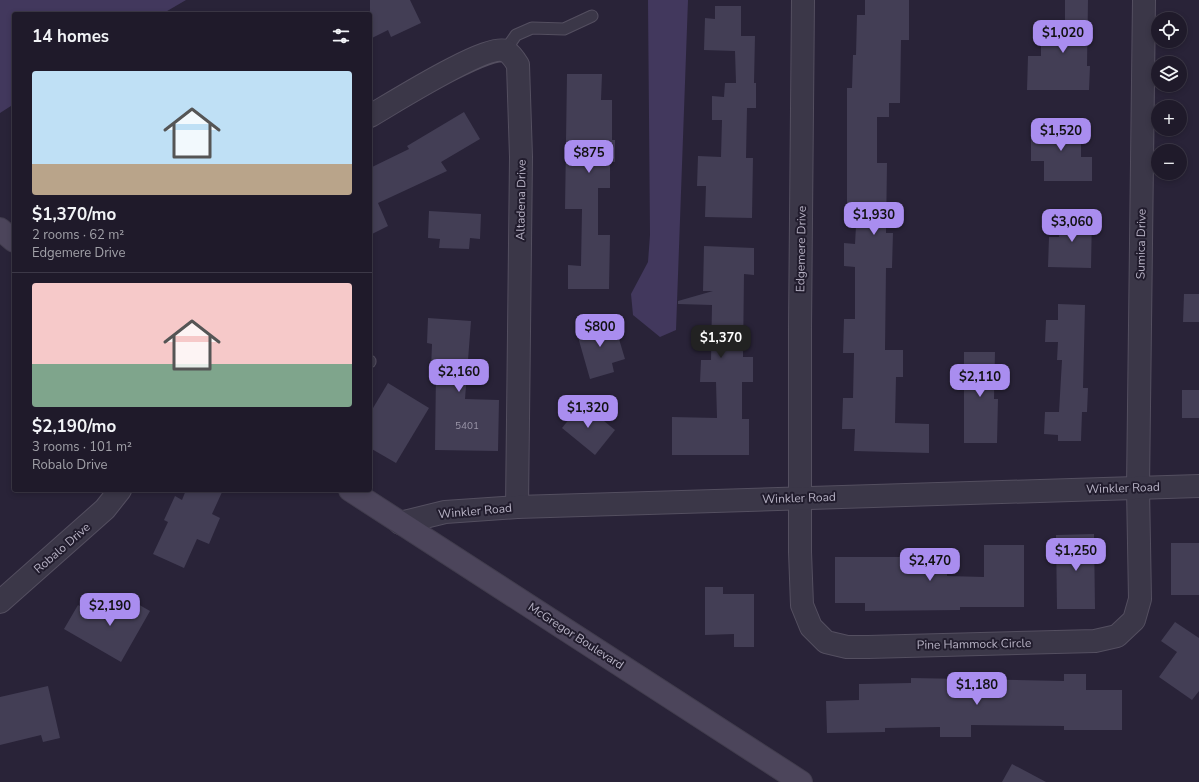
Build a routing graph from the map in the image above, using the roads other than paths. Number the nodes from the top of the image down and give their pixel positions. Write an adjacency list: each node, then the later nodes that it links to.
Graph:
1 (803, 0): 12 (street, Edgemere Drive)
2 (1144, 0): 9 (street, Sumica Drive)
3 (592, 16): 4 (lane)
4 (505, 51): 5 (street); 13 (street, Altadena Drive)
5 (372, 115)
6 (0, 229): 7 (main road)
7 (12, 239)
8 (1199, 486): 9 (street, Winkler Road)
9 (1138, 488): 12 (street, Winkler Road); 12 (street, Pine Hammock Circle)
10 (118, 492): 15 (street, Robalo Drive)
11 (353, 492): 14 (main road, McGregor Boulevard)
12 (800, 498): 13 (street, Winkler Road)
13 (517, 507): 14 (street, Winkler Road)
14 (400, 523): 16 (main road, McGregor Boulevard)
15 (0, 602)
16 (801, 782)

